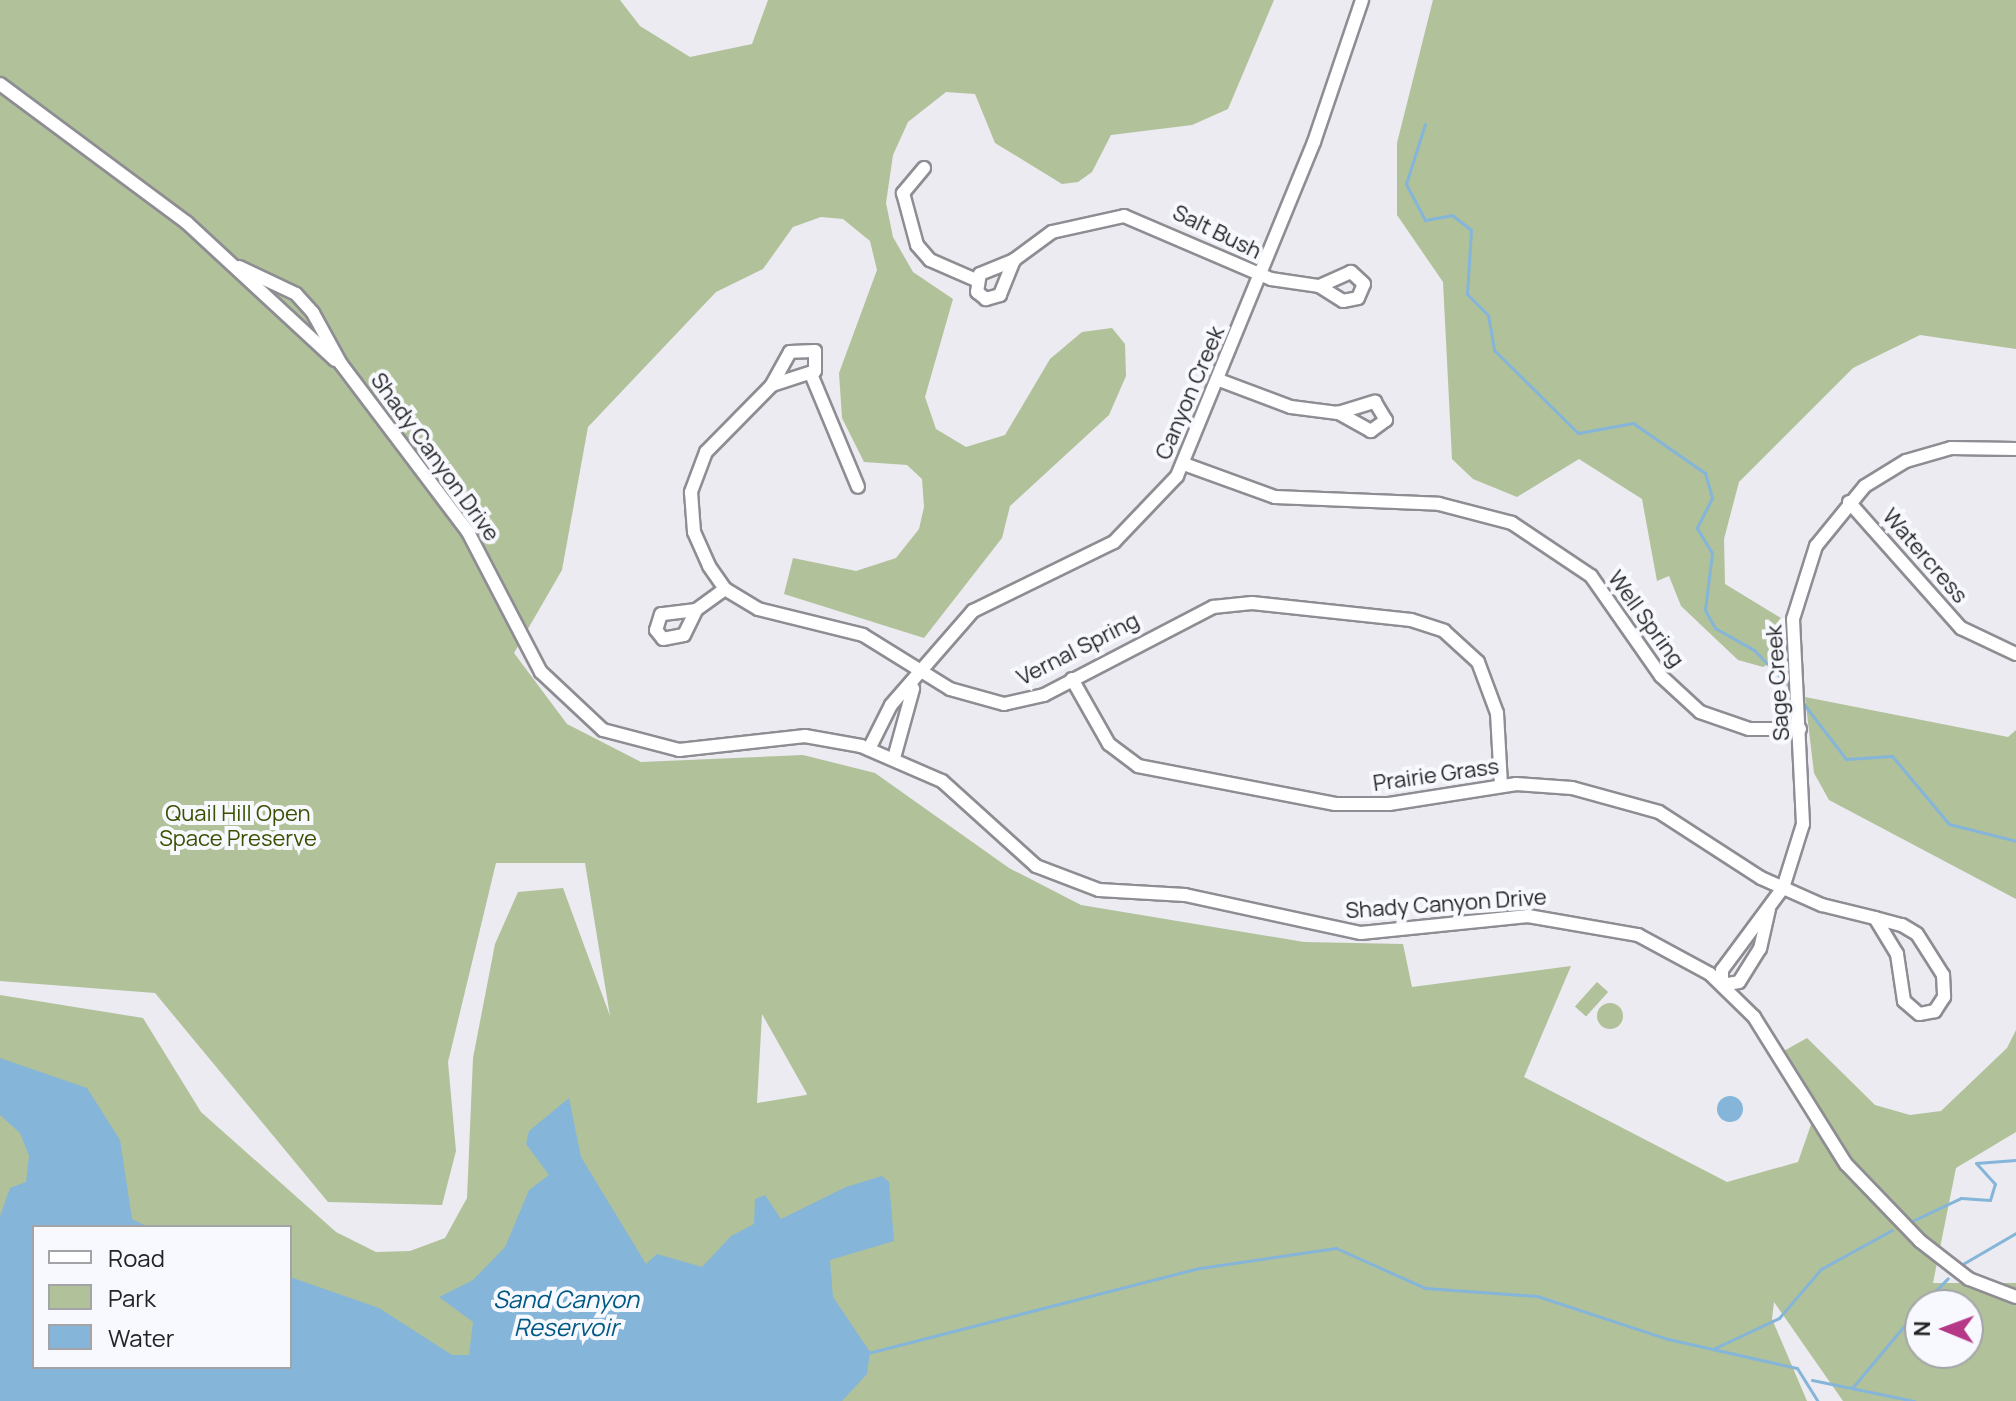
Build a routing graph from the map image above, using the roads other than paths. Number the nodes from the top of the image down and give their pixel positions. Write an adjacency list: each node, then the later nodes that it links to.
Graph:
1 (1362, 0): 6 (street, Canyon Creek)
2 (0, 84): 5 (street)
3 (924, 168): 7 (street)
4 (1014, 260): 6 (street, Salt Bush); 7 (street, Salt Bush); 7 (street)
5 (239, 267): 9 (street); 9 (street)
6 (1259, 274): 8 (street, Salt Bush); 11 (street, Canyon Creek)
7 (976, 280)
8 (1319, 286)
9 (341, 364): 27 (street, Shady Canyon Drive)
10 (811, 374): 12 (street); 12 (street); 16 (street)
11 (1219, 380): 13 (street); 15 (street, Canyon Creek)
12 (772, 385): 18 (street)
13 (1338, 413)
14 (2016, 449): 17 (street, Sage Creek)
15 (1184, 464): 21 (street, Canyon Creek); 26 (street, Well Spring)
16 (858, 487)
17 (1849, 502): 20 (street, Watercress); 26 (street, Sage Creek)
18 (725, 589): 19 (street); 21 (street, Vernal Spring)
19 (696, 610)
20 (2016, 654)
21 (925, 671): 22 (street, Vernal Spring); 23 (street, Canyon Creek)
22 (1072, 679): 29 (street, Prairie Grass); 29 (street, Vernal Spring)
23 (913, 689): 24 (street, Canyon Creek); 25 (street, Canyon Creek)
24 (890, 707): 25 (street); 27 (street, Canyon Creek)
25 (910, 716): 28 (street, Canyon Creek)
26 (1800, 729): 30 (street, Sage Creek)
27 (869, 749): 28 (street, Shady Canyon Drive)
28 (894, 758): 35 (street, Shady Canyon Drive)
29 (1501, 784): 30 (street, Prairie Grass)
30 (1783, 888): 31 (street, Sage Creek); 32 (street, Prairie Grass)
31 (1769, 909): 33 (street, Sage Creek); 34 (street, Sage Creek)
32 (1875, 918): 32 (street, Prairie Grass)
33 (1743, 941): 34 (street); 35 (street, Sage Creek)
34 (1760, 949): 35 (street, Sage Creek)
35 (1722, 985): 36 (street, Shady Canyon Drive)
36 (2016, 1297)

